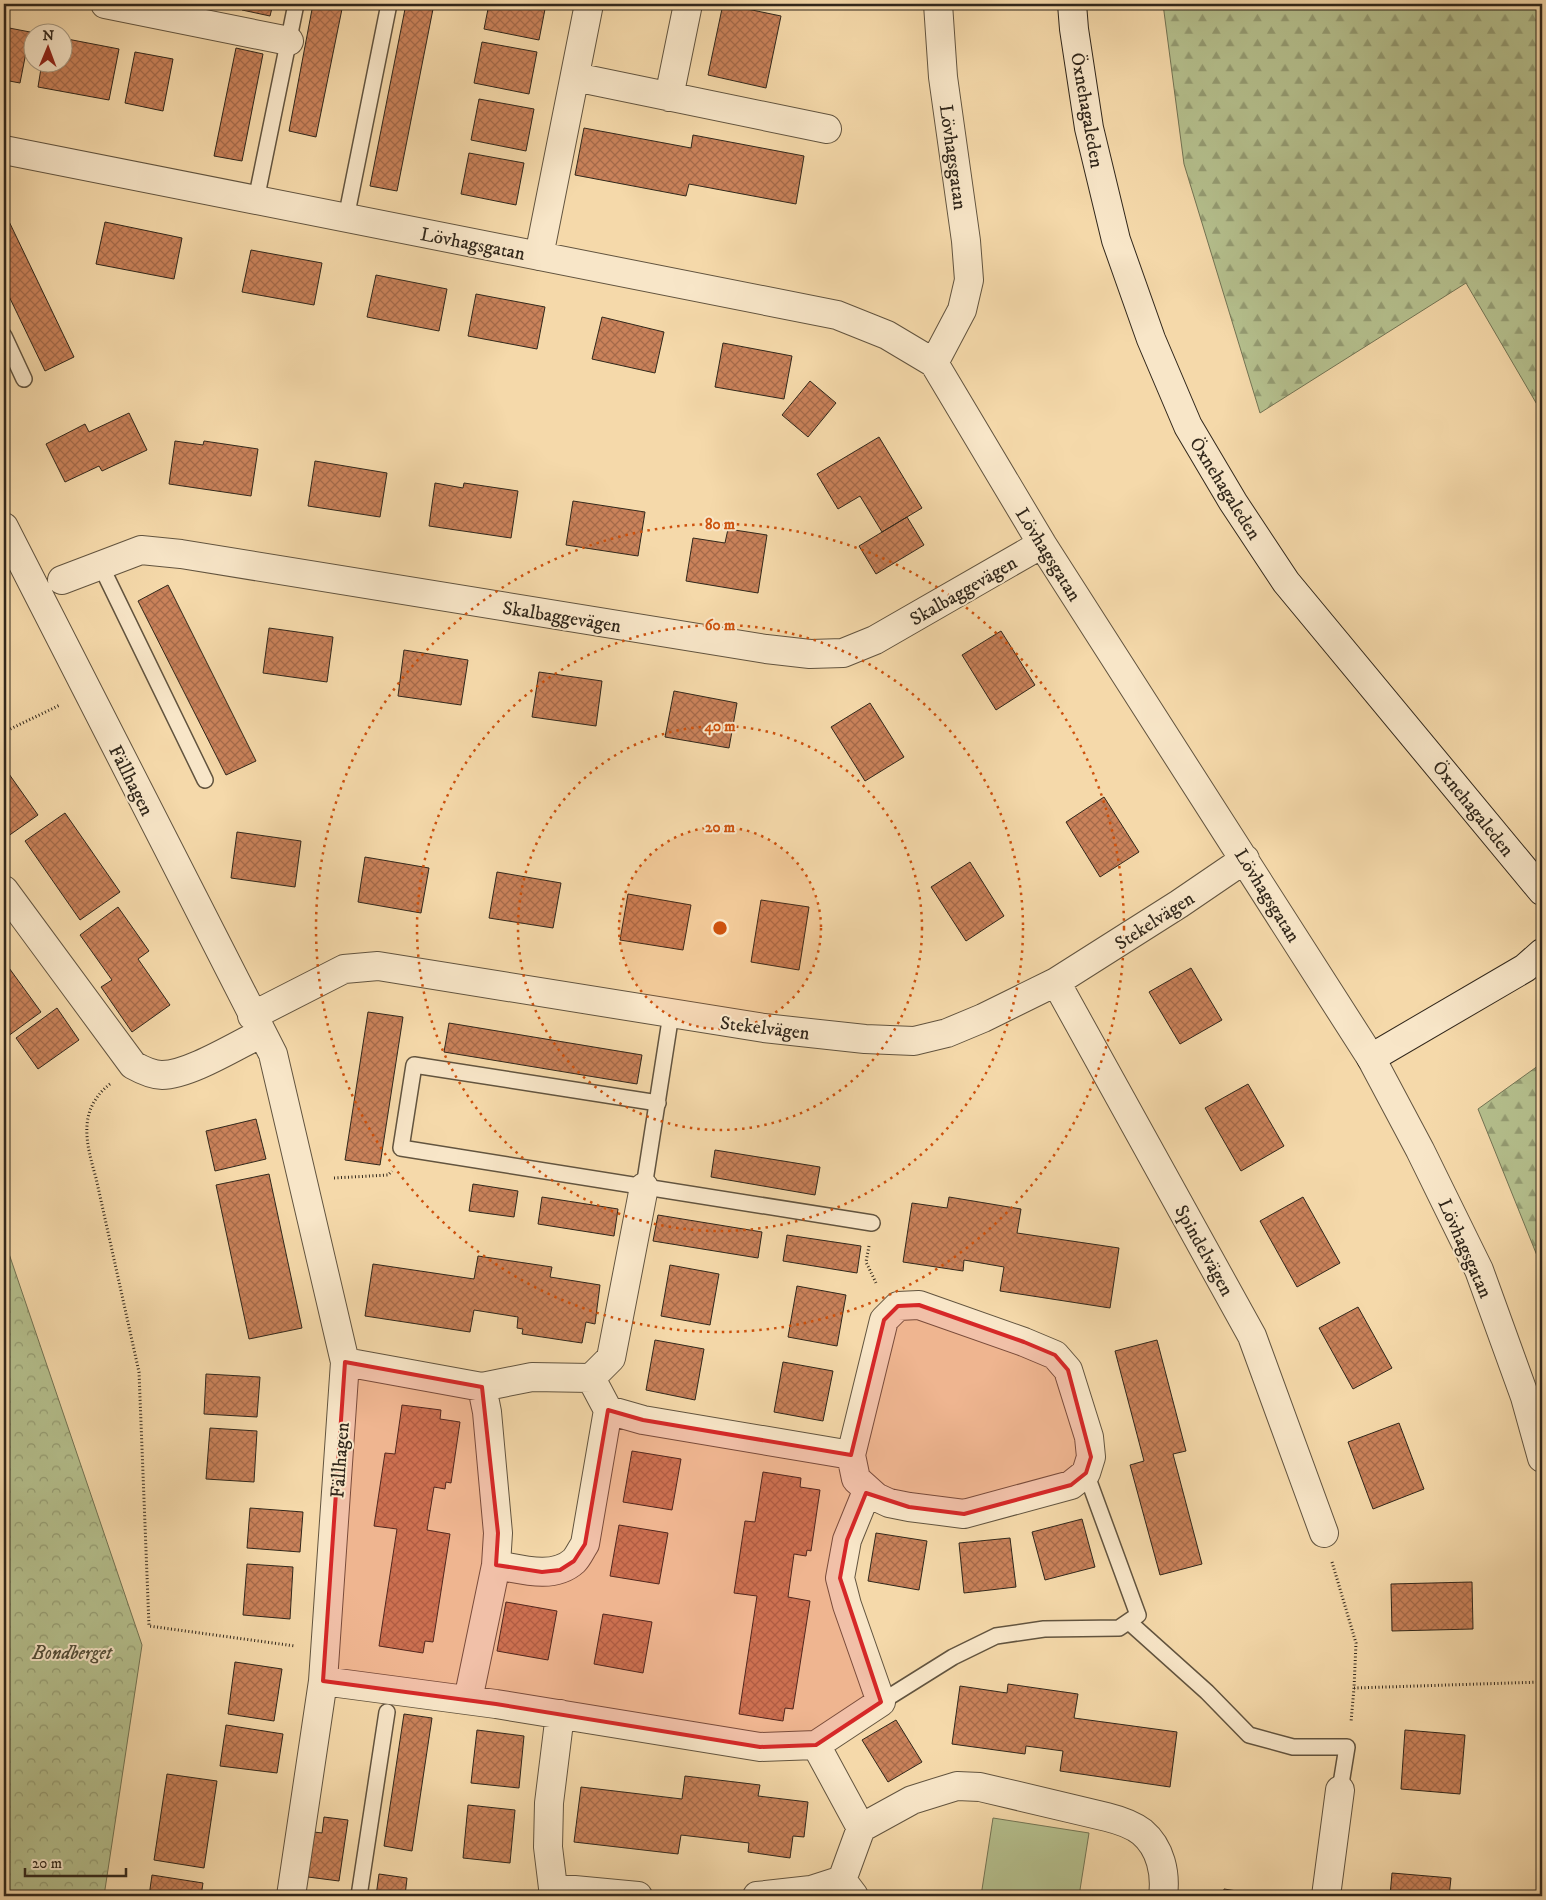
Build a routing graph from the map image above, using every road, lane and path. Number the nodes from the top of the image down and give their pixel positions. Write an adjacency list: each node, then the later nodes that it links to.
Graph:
1 (105, 4): 8 (street)
2 (296, 4): 8 (lane)
3 (389, 4): 14 (lane)
4 (589, 4): 9 (street)
5 (688, 4): 10 (street)
6 (938, 4): 17 (street, Lövhagsgatan)
7 (1072, 4): 28 (street, Öxnehagaleden)
8 (289, 41): 13 (lane)
9 (574, 77): 10 (street); 15 (street)
10 (669, 97): 11 (street)
11 (827, 129)
12 (4, 150): 13 (street, Lövhagsgatan)
13 (256, 200): 14 (street, Lövhagsgatan)
14 (346, 218): 15 (street, Lövhagsgatan)
15 (539, 256): 17 (street, Lövhagsgatan)
16 (4, 336): 18 (lane)
17 (934, 363): 20 (street, Lövhagsgatan)
18 (24, 379)
19 (4, 527): 23 (street, Fällhagen)
20 (1042, 544): 21 (street, Skalbaggevägen); 26 (street, Lövhagsgatan)
21 (101, 566): 22 (street, Skalbaggevägen); 25 (lane)
22 (62, 580)
23 (88, 691): 24 (path); 32 (street, Fällhagen)
24 (4, 732)
25 (205, 780)
26 (1245, 859): 30 (street, Stekelvägen); 33 (street, Lövhagsgatan)
27 (4, 890): 34 (street)
28 (1542, 891)
29 (1542, 953): 33 (street)
30 (1056, 982): 31 (street, Stekelvägen); 49 (street, Spindelvägen)
31 (671, 1014): 32 (street, Stekelvägen); 35 (lane)
32 (257, 1025): 34 (street); 37 (street, Fällhagen)
33 (1371, 1058): 46 (street, Lövhagsgatan)
34 (133, 1065): 52 (path)
35 (658, 1103): 36 (lane); 38 (lane)
36 (401, 1148): 37 (path); 38 (lane)
37 (302, 1180): 41 (street, Fällhagen)
38 (644, 1187): 39 (lane); 42 (street)
39 (872, 1223): 40 (path)
40 (893, 1311): 45 (street); 47 (street)
41 (345, 1362): 43 (street); 52 (street, Fällhagen)
42 (591, 1378): 43 (street); 44 (street)
43 (482, 1388): 50 (street)
44 (608, 1410): 45 (street); 50 (street)
45 (851, 1455): 48 (street)
46 (1542, 1458)
47 (1086, 1473): 48 (street); 51 (lane)
48 (867, 1491): 57 (street)
49 (1324, 1532): 55 (path)
50 (496, 1565): 56 (street)
51 (1128, 1622): 57 (lane); 61 (lane)
52 (326, 1651): 53 (street, Fällhagen)
53 (323, 1681): 56 (street); 66 (street, Fällhagen)
54 (1542, 1682): 55 (path)
55 (1354, 1688): 61 (path)
56 (468, 1700): 59 (street)
57 (881, 1702): 60 (street)
58 (387, 1712): 67 (lane)
59 (560, 1714): 60 (street); 65 (street)
60 (816, 1745): 63 (street)
61 (1347, 1747): 62 (lane)
62 (1340, 1790): 71 (street)
63 (861, 1828): 64 (street); 70 (street)
64 (848, 1888): 69 (street)
65 (553, 1892): 68 (street)
66 (291, 1896)
67 (359, 1896)
68 (638, 1896)
69 (757, 1896)
70 (1163, 1896)
71 (1326, 1896)

